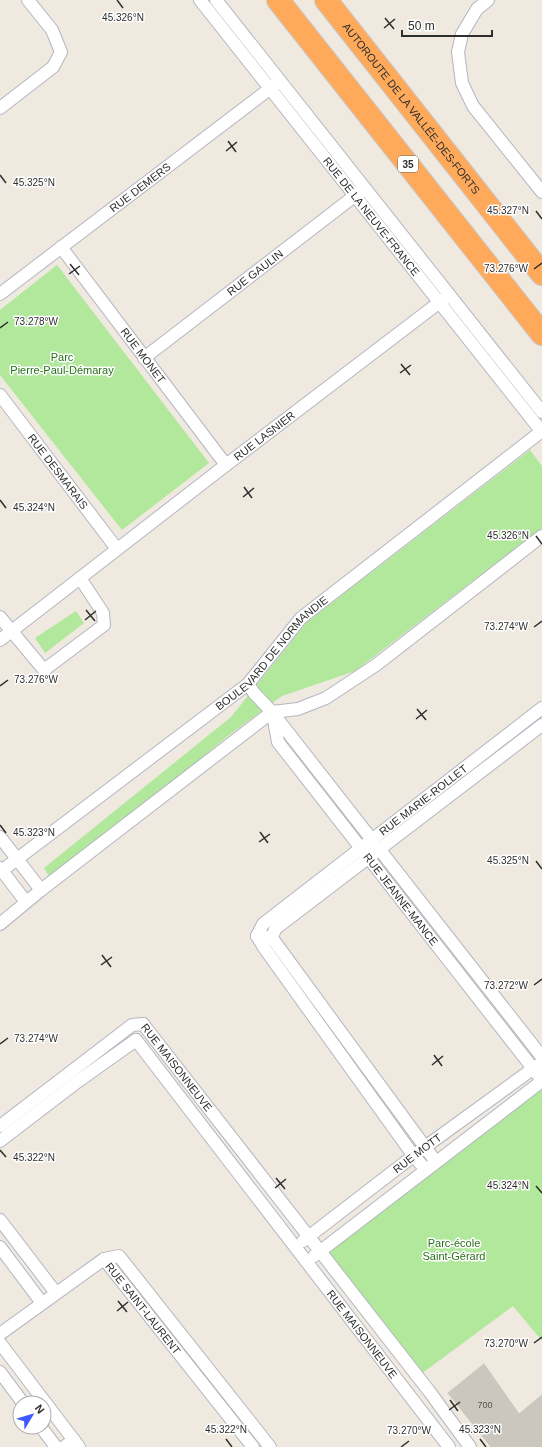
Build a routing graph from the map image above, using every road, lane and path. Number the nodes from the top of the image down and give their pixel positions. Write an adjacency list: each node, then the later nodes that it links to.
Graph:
1 (28, 0): 9 (street)
2 (200, 0): 8 (street, RUE DE LA NEUVE-FRANCE)
3 (216, 0): 7 (street, RUE DE LA NEUVE-FRANCE)
4 (278, 0): 18 (highway, 35)
5 (326, 0): 14 (highway, AUTOROUTE DE LA VALLÉE-DES-FORTS)
6 (488, 0): 11 (street)
7 (280, 80): 8 (street, RUE DEMERS); 10 (street, RUE DE LA NEUVE-FRANCE)
8 (270, 88): 12 (street, RUE DE LA NEUVE-FRANCE); 13 (street, RUE DEMERS)
9 (0, 108)
10 (365, 188): 12 (street, RUE GAULIN); 16 (street, RUE DE LA NEUVE-FRANCE)
11 (542, 192)
12 (355, 196): 17 (street, RUE DE LA NEUVE-FRANCE); 19 (street, RUE GAULIN)
13 (61, 247): 15 (street, RUE DEMERS); 19 (street, RUE MONET)
14 (542, 274)
15 (0, 294)
16 (450, 295): 17 (street, RUE LASNIER); 21 (street, RUE DE LA NEUVE-FRANCE)
17 (439, 303): 22 (street, RUE DE LA NEUVE-FRANCE); 23 (street, RUE LASNIER)
18 (542, 334)
19 (144, 358): 23 (street, RUE MONET)
20 (0, 394): 25 (street, RUE DESMARAIS)
21 (542, 412)
22 (542, 432): 30 (street, BOULEVARD DE NORMANDIE)
23 (226, 465): 25 (street, RUE LASNIER)
24 (542, 536): 31 (street)
25 (117, 549): 26 (street, RUE LASNIER)
26 (80, 578): 28 (street, RUE LASNIER); 28 (street)
27 (0, 617): 28 (street)
28 (11, 632): 29 (street, RUE LASNIER)
29 (0, 640)
30 (248, 684): 31 (street, RUE JEANNE-MANCE); 38 (street, BOULEVARD DE NORMANDIE)
31 (272, 712): 35 (street, RUE JEANNE-MANCE); 37 (street, RUE JEANNE-MANCE); 40 (street)
32 (540, 713): 35 (street, RUE MARIE-ROLLET)
33 (542, 725): 36 (street, RUE MARIE-ROLLET)
34 (0, 837): 38 (street)
35 (372, 840): 36 (street, RUE JEANNE-MANCE); 37 (street, RUE MARIE-ROLLET)
36 (380, 850): 37 (street, RUE MARIE-ROLLET); 47 (street, RUE JEANNE-MANCE)
37 (366, 853): 43 (street, RUE MARIE-ROLLET); 44 (street, RUE MARIE-ROLLET); 48 (street, RUE JEANNE-MANCE)
38 (17, 859): 39 (street, BOULEVARD DE NORMANDIE); 40 (street)
39 (1, 870): 41 (street)
40 (41, 890): 41 (street)
41 (26, 902): 42 (street)
42 (0, 924)
43 (257, 936): 44 (street); 54 (street)
44 (272, 938): 53 (street)
45 (143, 1024): 46 (street, RUE MAISONNEUVE); 49 (street); 58 (street, RUE MAISONNEUVE)
46 (136, 1040): 49 (street); 60 (street, RUE MAISONNEUVE)
47 (542, 1057)
48 (537, 1066): 50 (street, RUE JEANNE-MANCE); 53 (street, RUE MOTT)
49 (73, 1077): 51 (street); 52 (street)
50 (542, 1081): 55 (street, RUE MOTT)
51 (0, 1126)
52 (0, 1141)
53 (425, 1147): 54 (street, RUE MOTT); 55 (street)
54 (413, 1155): 56 (street); 58 (street, RUE MOTT)
55 (436, 1162): 56 (street, RUE MOTT)
56 (426, 1170): 61 (street, RUE MOTT)
57 (0, 1220): 64 (street)
58 (308, 1237): 60 (street, RUE MOTT); 61 (street, RUE MAISONNEUVE)
59 (0, 1247): 65 (street)
60 (295, 1247): 63 (street, RUE MAISONNEUVE)
61 (320, 1251): 63 (street, RUE MOTT); 71 (street, RUE MAISONNEUVE)
62 (104, 1259): 64 (street, RUE SAINT-LAURENT); 68 (street, RUE SAINT-LAURENT); 69 (street, RUE SAINT-LAURENT)
63 (306, 1261): 73 (street, RUE MAISONNEUVE)
64 (56, 1293): 65 (street, RUE SAINT-LAURENT)
65 (42, 1303): 66 (street, RUE SAINT-LAURENT)
66 (0, 1334)
67 (0, 1343): 75 (street)
68 (193, 1350): 69 (street, RUE SAINT-LAURENT); 78 (street, RUE SAINT-LAURENT)
69 (182, 1358): 77 (street, RUE SAINT-LAURENT)
70 (0, 1372): 72 (street)
71 (428, 1391): 73 (street); 80 (street, RUE MAISONNEUVE)
72 (17, 1395)
73 (415, 1402): 79 (street, RUE MAISONNEUVE)
74 (47, 1435): 76 (street)
75 (72, 1445)
76 (56, 1447)
77 (253, 1447)
78 (270, 1447)
79 (449, 1447)
80 (470, 1447)

